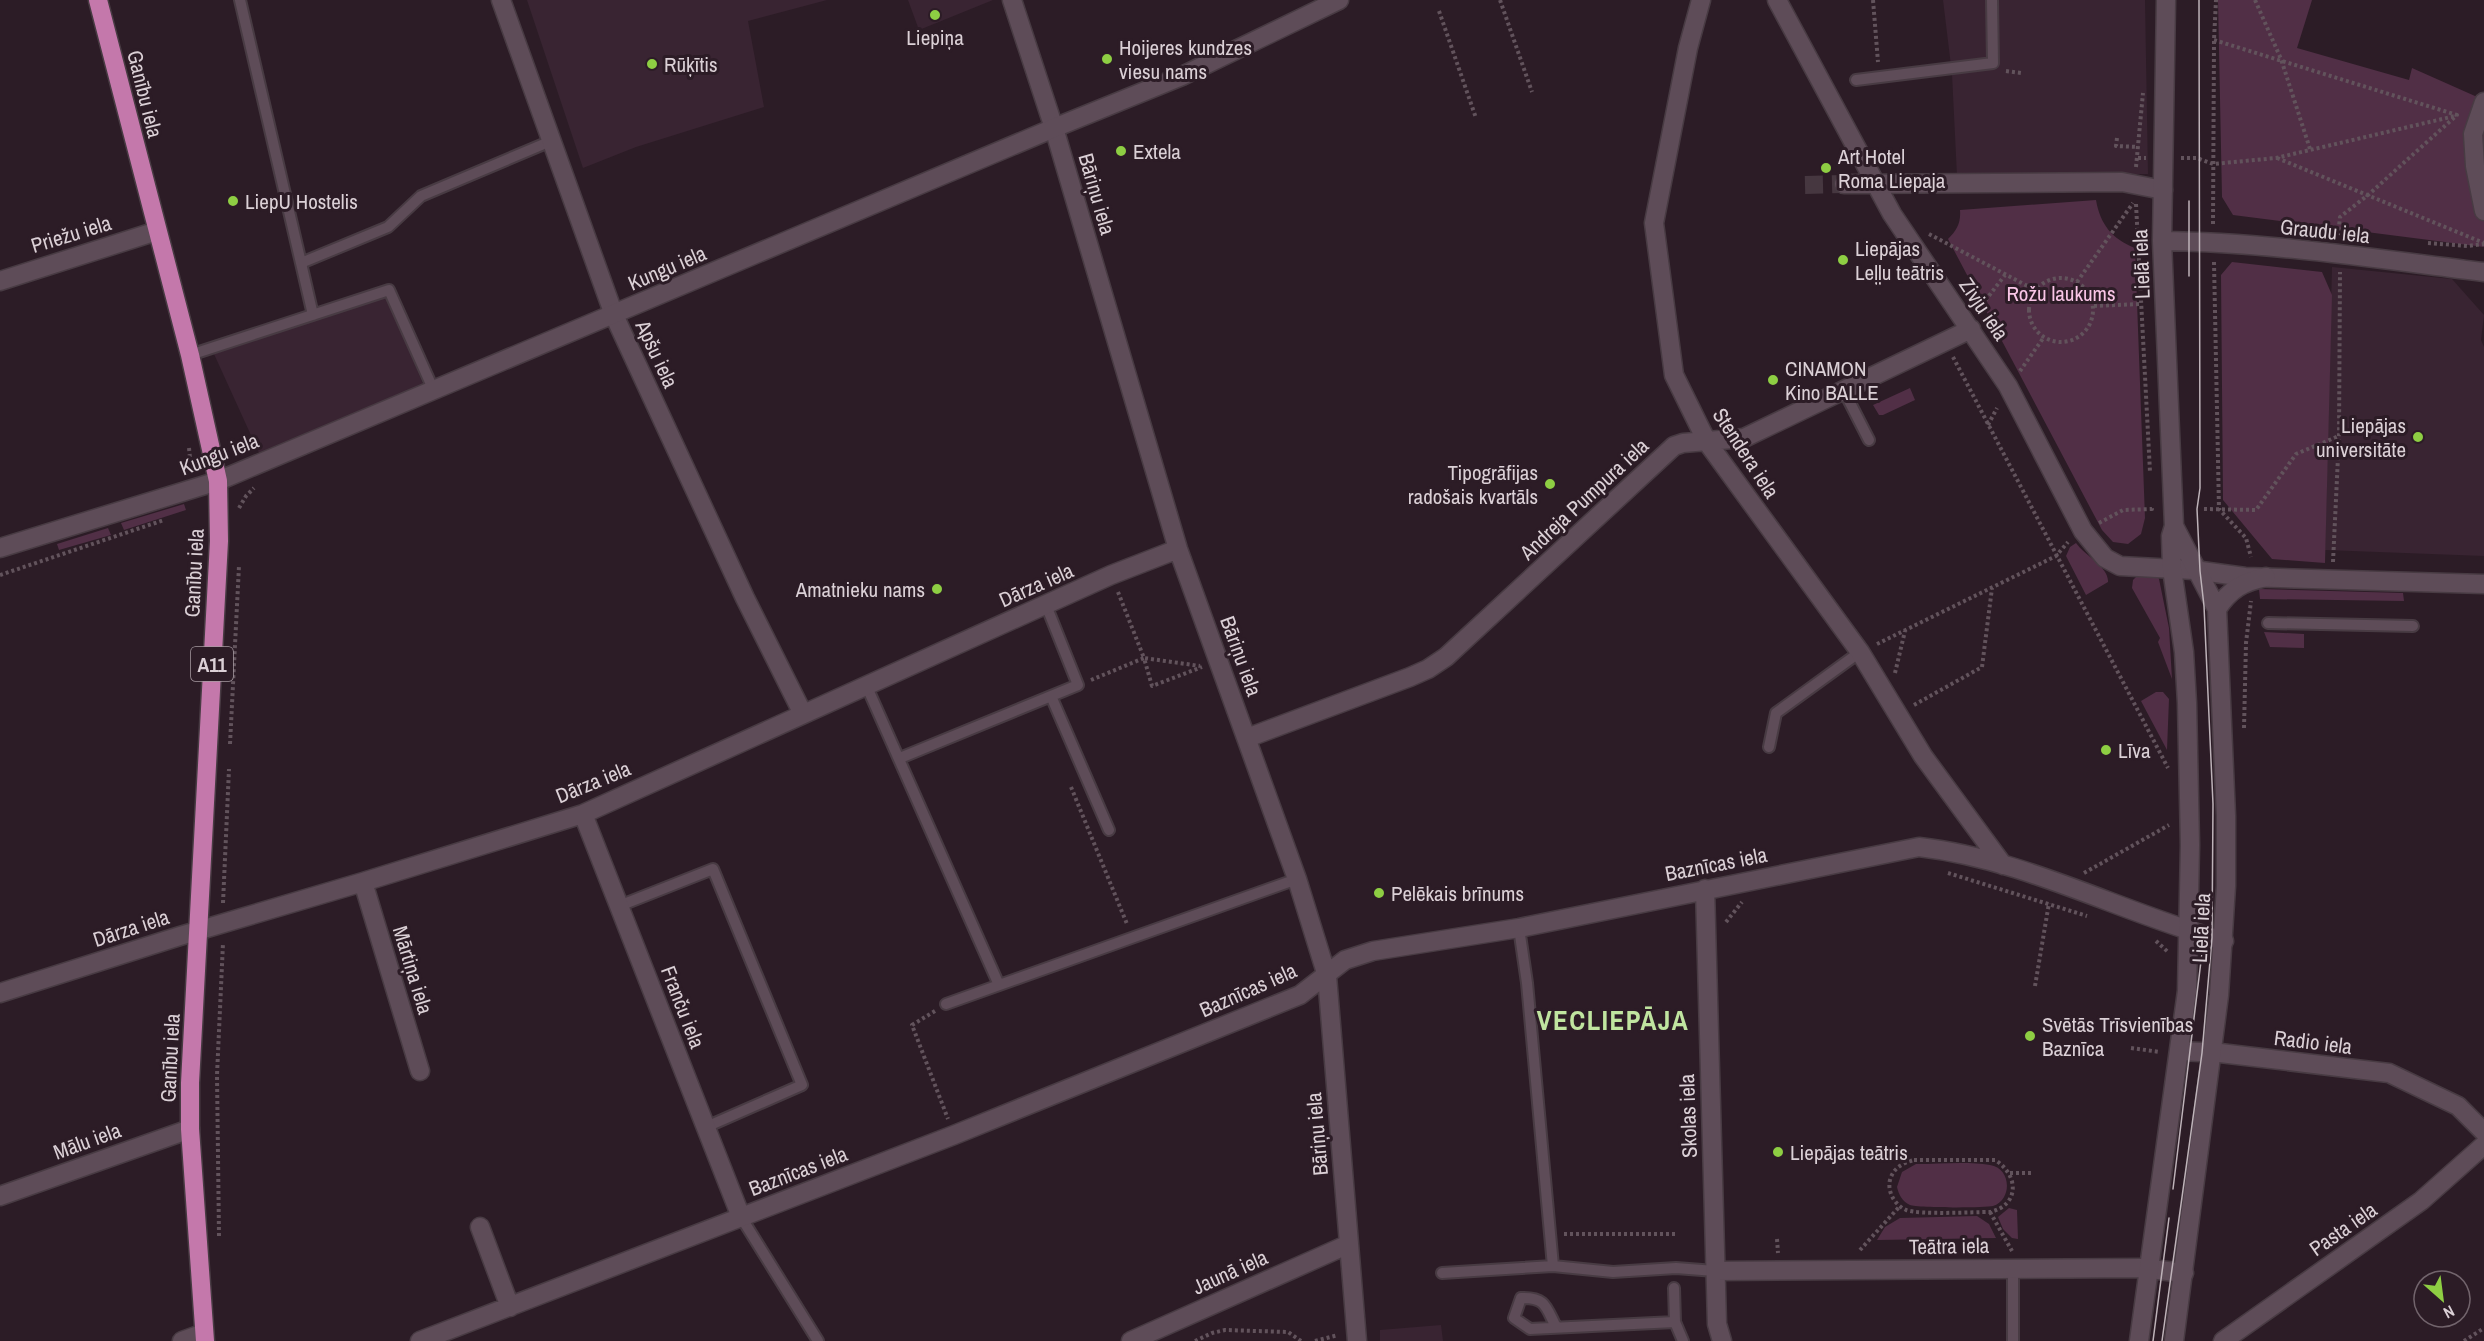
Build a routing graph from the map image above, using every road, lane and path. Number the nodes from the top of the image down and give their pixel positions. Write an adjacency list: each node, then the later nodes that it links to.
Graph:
1 (98, 0): 40 (highway, Ganību iela / A11)
2 (240, 0): 45 (lane)
3 (501, 0): 26 (street, Apšu iela)
4 (1012, 0): 24 (street, Bāriņu iela)
5 (1339, 0): 24 (street, Kungu iela)
6 (1500, 0): 20 (path)
7 (1701, 0): 63 (street, Stendera iela)
8 (1777, 0): 34 (street, Zivju iela)
9 (1873, 0): 17 (path)
10 (1992, 0): 17 (lane)
11 (2166, 0): 30 (street, Lielā iela)
12 (2217, 0): 15 (path)
13 (2255, 0): 16 (path)
14 (1439, 11): 23 (path)
15 (2214, 40): 16 (path); 32 (path)
16 (2281, 59): 22 (path); 28 (path)
17 (1880, 77): 18 (lane)
18 (1856, 80)
19 (2143, 90): 27 (path)
20 (1532, 92)
21 (2482, 108): 22 (path); 38 (street)
22 (2457, 115): 28 (path); 37 (path)
23 (1476, 118)
24 (1053, 128): 55 (street, Kungu iela); 76 (street, Bāriņu iela)
25 (2117, 138): 27 (path)
26 (551, 141): 45 (lane); 55 (street, Apšu iela)
27 (2138, 147): 29 (path)
28 (2310, 149): 31 (path)
29 (2138, 158): 30 (path); 35 (path)
30 (2164, 158): 32 (path); 36 (street, Lielā iela)
31 (2276, 158): 32 (path); 37 (path)
32 (2213, 164): 43 (path)
33 (1844, 184): 34 (street)
34 (1875, 184): 35 (street); 56 (street, Zivju iela)
35 (2134, 184): 36 (street)
36 (2163, 190): 42 (street, Lielā iela)
37 (2368, 195): 41 (path); 44 (path)
38 (2484, 211)
39 (1923, 230): 48 (path)
40 (157, 231): 49 (street, Priežu iela); 58 (highway, Ganību iela / A11)
41 (2338, 237)
42 (2162, 242): 43 (street, Graudu iela); 73 (street, Lielā iela)
43 (2214, 243): 47 (street, Graudu iela); 69 (path)
44 (2484, 243)
45 (301, 262): 54 (lane)
46 (2340, 269): 61 (path)
47 (2484, 270)
48 (2005, 275): 51 (path); 56 (path)
49 (0, 281)
50 (2077, 282): 51 (path); 52 (path); 53 (path)
51 (2036, 290): 53 (path)
52 (2141, 304): 53 (path); 64 (path)
53 (2093, 306)
54 (313, 315): 58 (lane); 59 (lane)
55 (614, 315): 59 (street, Kungu iela); 102 (street, Apšu iela)
56 (1969, 326): 57 (street, Andreja Pumpura iela); 79 (street, Zivju iela)
57 (1946, 343): 60 (street, Andreja Pumpura iela); 77 (path)
58 (190, 355): 65 (highway, Ganību iela / A11)
59 (434, 391): 65 (street, Kungu iela)
60 (1844, 391): 62 (lane); 63 (street, Andreja Pumpura iela)
61 (2339, 436): 69 (path); 84 (path)
62 (1869, 440)
63 (1707, 442): 93 (street, Stendera iela); 104 (street, Andreja Pumpura iela)
64 (2150, 474)
65 (218, 481): 75 (street, Kungu iela); 123 (highway, Ganību iela / A11)
66 (262, 485): 70 (path)
67 (2151, 497): 72 (path)
68 (2204, 509): 69 (path)
69 (2218, 509): 78 (path)
70 (236, 516)
71 (173, 518): 81 (path)
72 (2094, 525)
73 (2175, 526): 79 (street, Lielā iela); 80 (street, Lielā iela)
74 (2072, 537): 77 (path)
75 (0, 548)
76 (1178, 549): 82 (street, Dārza iela); 96 (street, Bāriņu iela)
77 (2056, 556): 86 (path); 107 (path)
78 (2251, 557)
79 (2172, 569): 80 (street, Zivju iela); 124 (street, Lielā iela)
80 (2200, 571): 83 (street, Zivju iela); 89 (street, Lielā iela)
81 (0, 575)
82 (1112, 575): 88 (street, Dārza iela); 94 (path)
83 (2266, 577): 84 (street, Zivju iela); 89 (street)
84 (2332, 579): 85 (street, Zivju iela)
85 (2484, 584)
86 (1992, 588): 92 (path); 101 (path)
87 (2252, 592): 103 (path)
88 (1046, 605): 98 (lane); 99 (street, Dārza iela)
89 (2217, 609): 128 (street, Lielā iela)
90 (2268, 623): 91 (lane)
91 (2413, 626)
92 (1905, 630): 93 (path); 97 (path)
93 (1860, 652): 105 (lane); 112 (street, Stendera iela)
94 (1144, 658): 95 (path); 95 (path); 98 (path)
95 (1202, 667): 96 (path)
96 (1222, 669): 104 (street, Bāriņu iela)
97 (1893, 678)
98 (1078, 685): 100 (lane)
99 (867, 687): 102 (street, Dārza iela); 106 (lane)
100 (1051, 696): 106 (lane); 111 (lane)
101 (1911, 707)
102 (803, 714): 109 (street, Dārza iela)
103 (2244, 730)
104 (1247, 738): 115 (street, Bāriņu iela)
105 (1769, 747)
106 (900, 758): 131 (lane)
107 (2171, 774)
108 (1067, 778): 126 (path)
109 (583, 814): 116 (street, Dārza iela); 120 (street, Franču iela)
110 (2169, 816): 114 (path)
111 (1109, 830)
112 (2003, 865): 117 (street, Baznīcas iela); 124 (street, Baznīcas iela)
113 (1947, 873): 119 (path)
114 (2080, 875)
115 (1297, 879): 126 (lane); 130 (street, Bāriņu iela)
116 (363, 882): 123 (street, Dārza iela); 138 (street, Mārtiņa iela)
117 (1706, 889): 122 (street, Baznīcas iela); 162 (street, Skolas iela)
118 (1743, 900): 125 (path)
119 (2049, 903): 121 (path); 132 (path)
120 (619, 906): 139 (street, Franču iela); 139 (lane)
121 (2091, 918)
122 (1519, 927): 130 (street, Baznīcas iela); 151 (lane)
123 (198, 930): 133 (street, Dārza iela); 140 (highway, Ganību iela / A11)
124 (2189, 931): 128 (street, Baznīcas iela); 136 (street, Lielā iela)
125 (1726, 933)
126 (1133, 939): 131 (lane)
127 (2154, 939): 129 (path)
128 (2224, 941): 137 (street, Lielā iela)
129 (2172, 957)
130 (1327, 976): 142 (street, Baznīcas iela); 154 (street, Bāriņu iela)
131 (999, 985): 134 (lane)
132 (2035, 986)
133 (0, 993)
134 (946, 1004): 142 (path)
135 (2131, 1048): 136 (path)
136 (2172, 1052): 137 (street, Radio iela); 161 (street, Lielā iela)
137 (2212, 1053): 141 (street, Radio iela); 164 (street, Lielā iela)
138 (420, 1071)
139 (706, 1127): 149 (street, Franču iela)
140 (190, 1129): 146 (street, Mālu iela); 170 (highway, Ganību iela / A11)
141 (2484, 1132)
142 (954, 1135): 149 (street, Baznīcas iela)
143 (2484, 1145): 183 (street, Pasta iela)
144 (2010, 1173): 145 (path); 147 (path); 148 (path)
145 (2033, 1173)
146 (0, 1196)
147 (1900, 1206): 148 (path); 158 (path)
148 (1990, 1212): 159 (path)
149 (741, 1217): 166 (street, Baznīcas iela); 173 (lane)
150 (480, 1227): 166 (street)
151 (1551, 1234): 152 (path); 160 (lane)
152 (1675, 1234)
153 (1777, 1239): 156 (path)
154 (1349, 1244): 174 (street, Jaunā iela); 177 (street, Bāriņu iela)
155 (1767, 1253): 156 (path)
156 (1778, 1253): 157 (path)
157 (1788, 1253)
158 (1869, 1253)
159 (2012, 1257): 161 (street, Teātra iela); 162 (street, Teātra iela); 180 (lane)
160 (1554, 1266): 162 (lane); 163 (lane)
161 (2149, 1269): 164 (street, Teātra iela); 181 (street, Lielā iela)
162 (1716, 1271): 179 (street, Skolas iela)
163 (1442, 1273)
164 (2184, 1273): 182 (street, Lielā iela)
165 (1674, 1288): 167 (lane)
166 (510, 1307): 172 (street, Baznīcas iela)
167 (1675, 1322): 168 (lane); 178 (lane)
168 (1556, 1327)
169 (2484, 1328): 184 (path)
170 (204, 1337): 171 (street)
171 (182, 1341)
172 (420, 1341)
173 (818, 1341)
174 (1131, 1341)
175 (1195, 1341): 176 (path)
176 (1301, 1341)
177 (1357, 1341)
178 (1683, 1341)
179 (1722, 1341)
180 (2013, 1341)
181 (2139, 1341)
182 (2174, 1341)
183 (2223, 1341)
184 (2464, 1341)

